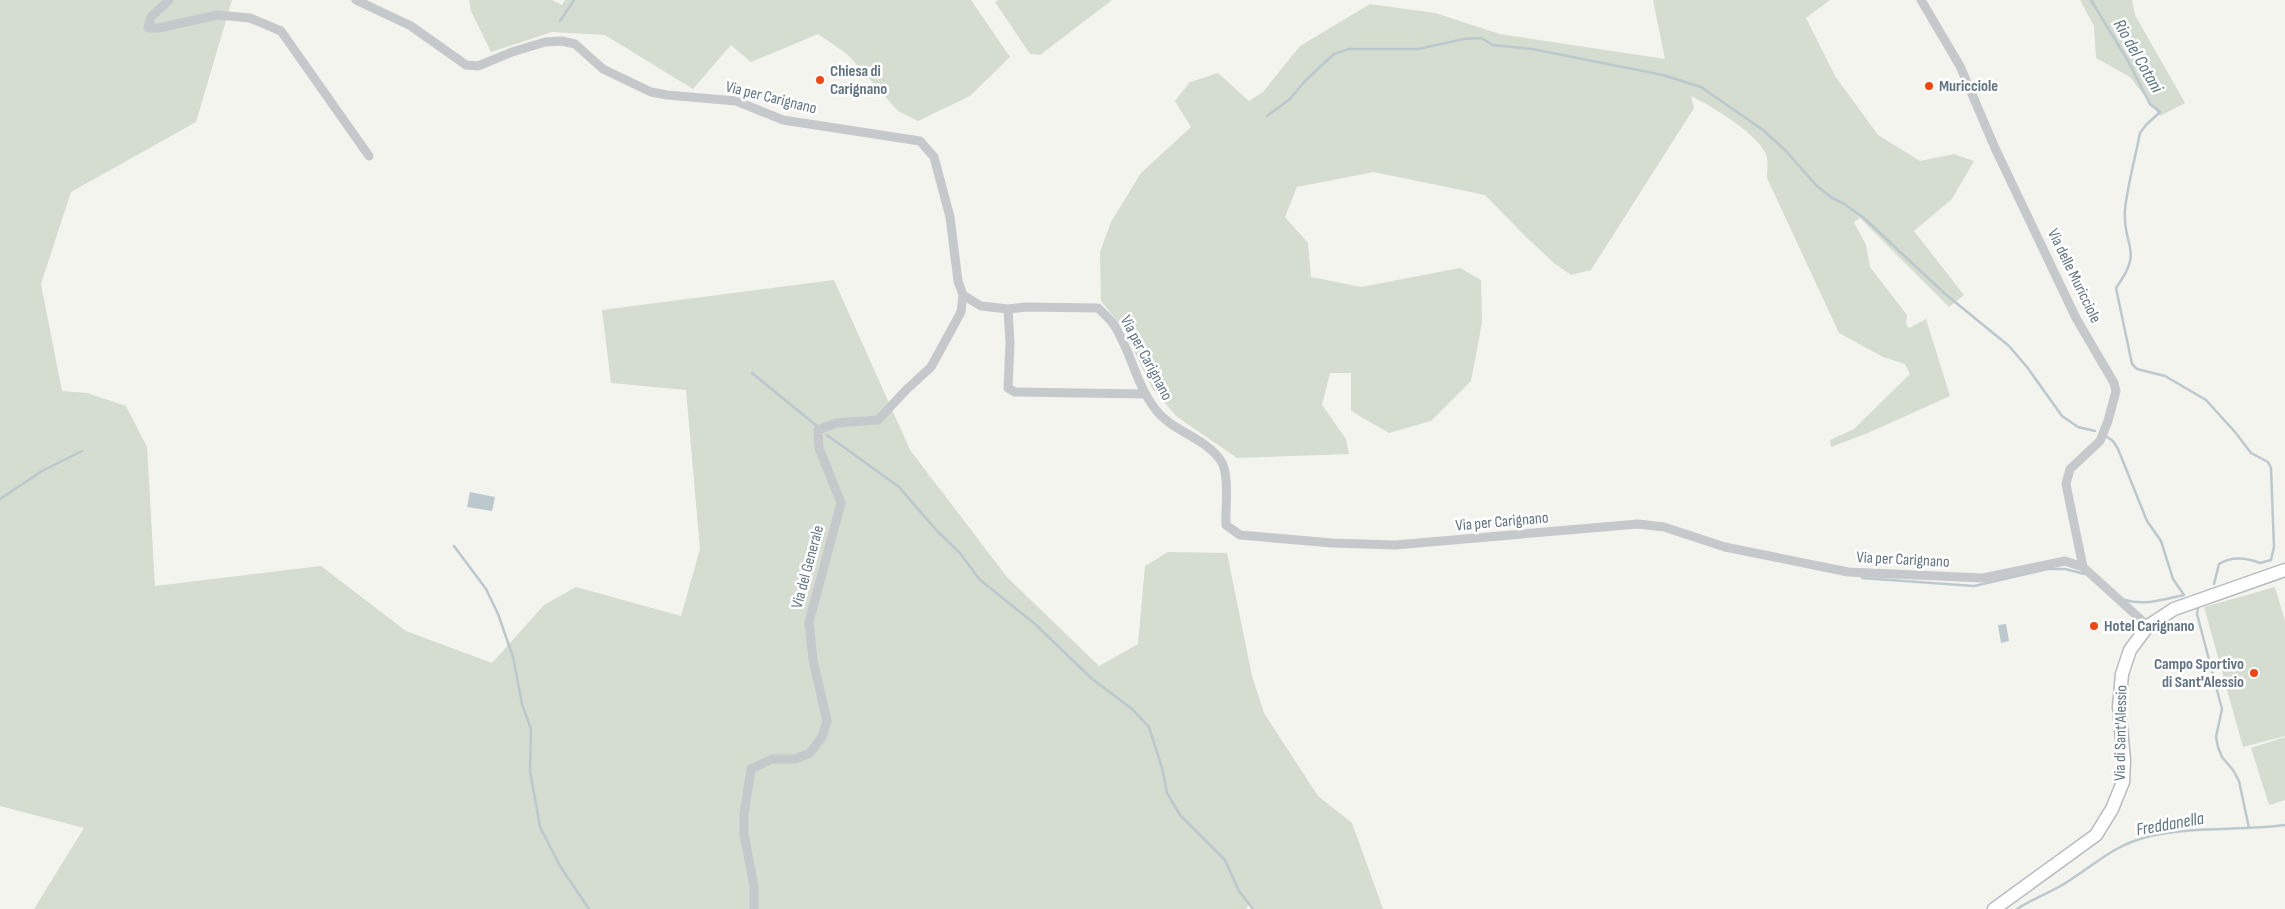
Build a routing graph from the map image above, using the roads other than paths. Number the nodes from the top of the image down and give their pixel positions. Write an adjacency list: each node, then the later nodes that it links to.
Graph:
1 (169, 0): 4 (street)
2 (356, 0): 5 (street, Via per Carignano)
3 (1921, 0): 8 (street, Via delle Muricciole)
4 (368, 156)
5 (963, 295): 6 (street, Via per Carignano); 11 (street, Via del Generale)
6 (1008, 309): 7 (street, Via per Carignano); 7 (street)
7 (1145, 394): 8 (street, Via per Carignano)
8 (2083, 567): 10 (street)
9 (2285, 570): 10 (street, Via di Sant'Alessio)
10 (2148, 626): 12 (street, Via di Sant'Alessio)
11 (754, 909)
12 (1994, 909)

